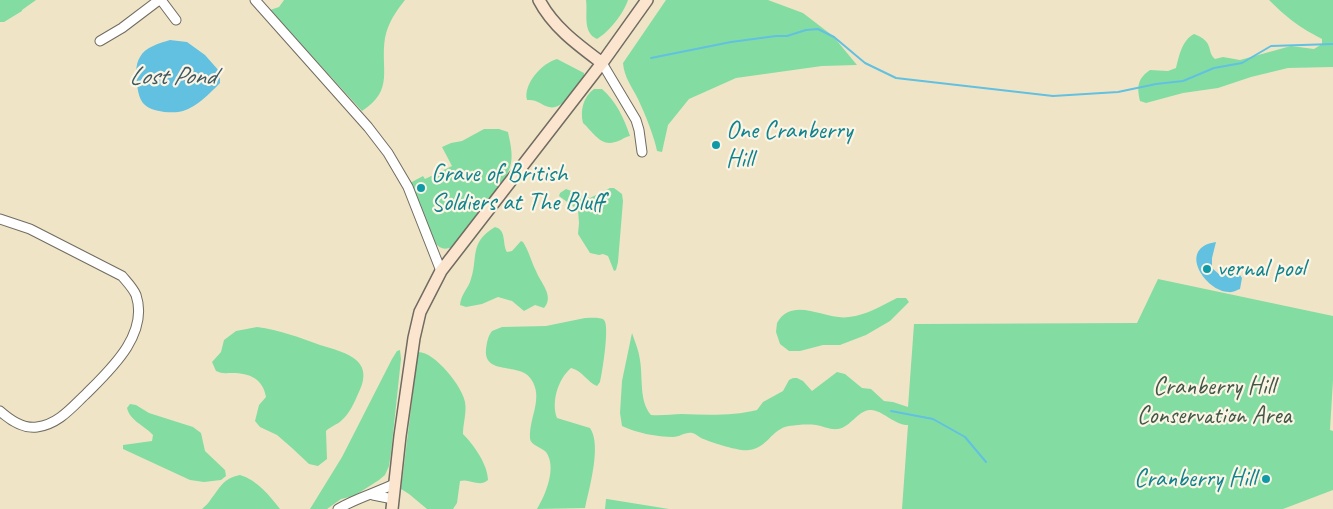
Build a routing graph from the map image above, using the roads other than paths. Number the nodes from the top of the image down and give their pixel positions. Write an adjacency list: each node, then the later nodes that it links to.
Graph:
1 (160, 0): 5 (street); 6 (street)
2 (255, 0): 10 (street)
3 (539, 0): 7 (main road)
4 (648, 0): 7 (main road)
5 (176, 20)
6 (100, 41)
7 (602, 63): 8 (street); 10 (main road)
8 (642, 152)
9 (0, 219): 11 (street)
10 (441, 271): 12 (main road)
11 (0, 411)
12 (394, 484): 13 (street); 14 (main road)
13 (373, 495): 14 (street); 15 (street)
14 (392, 504)
15 (338, 509)

